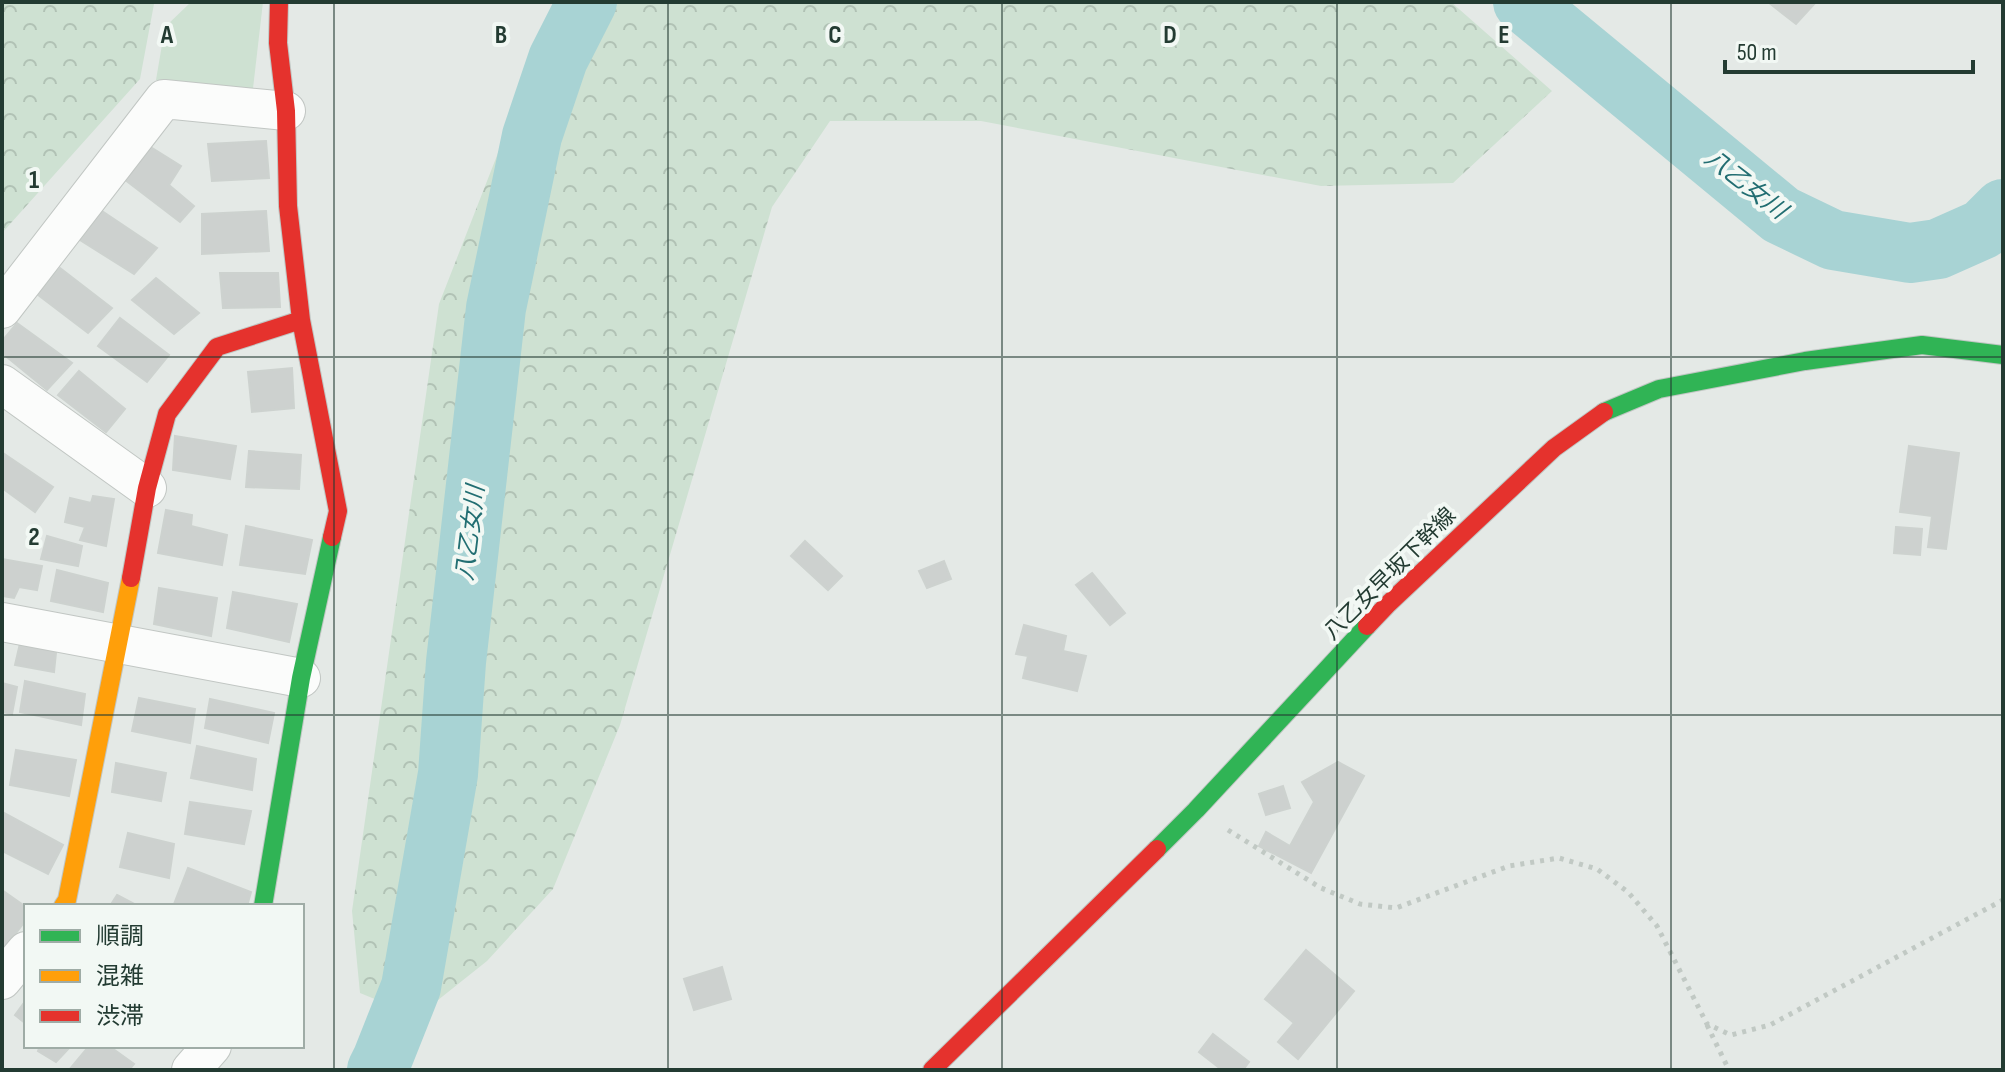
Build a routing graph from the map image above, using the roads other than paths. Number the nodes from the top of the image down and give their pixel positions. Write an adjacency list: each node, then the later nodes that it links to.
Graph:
1 (279, 2): 2 (street)
2 (286, 111): 3 (street); 4 (street)
3 (2, 309)
4 (301, 320): 7 (street); 10 (street)
5 (2003, 355): 17 (street, 八乙女早坂下幹線)
6 (2, 384): 7 (street)
7 (147, 488): 9 (street)
8 (2, 622): 9 (street)
9 (119, 644): 10 (street); 11 (street)
10 (301, 678): 12 (street)
11 (64, 904)
12 (263, 904)
13 (24, 953): 14 (street)
14 (2, 980)
15 (210, 1048): 16 (street)
16 (191, 1070)
17 (932, 1070)

